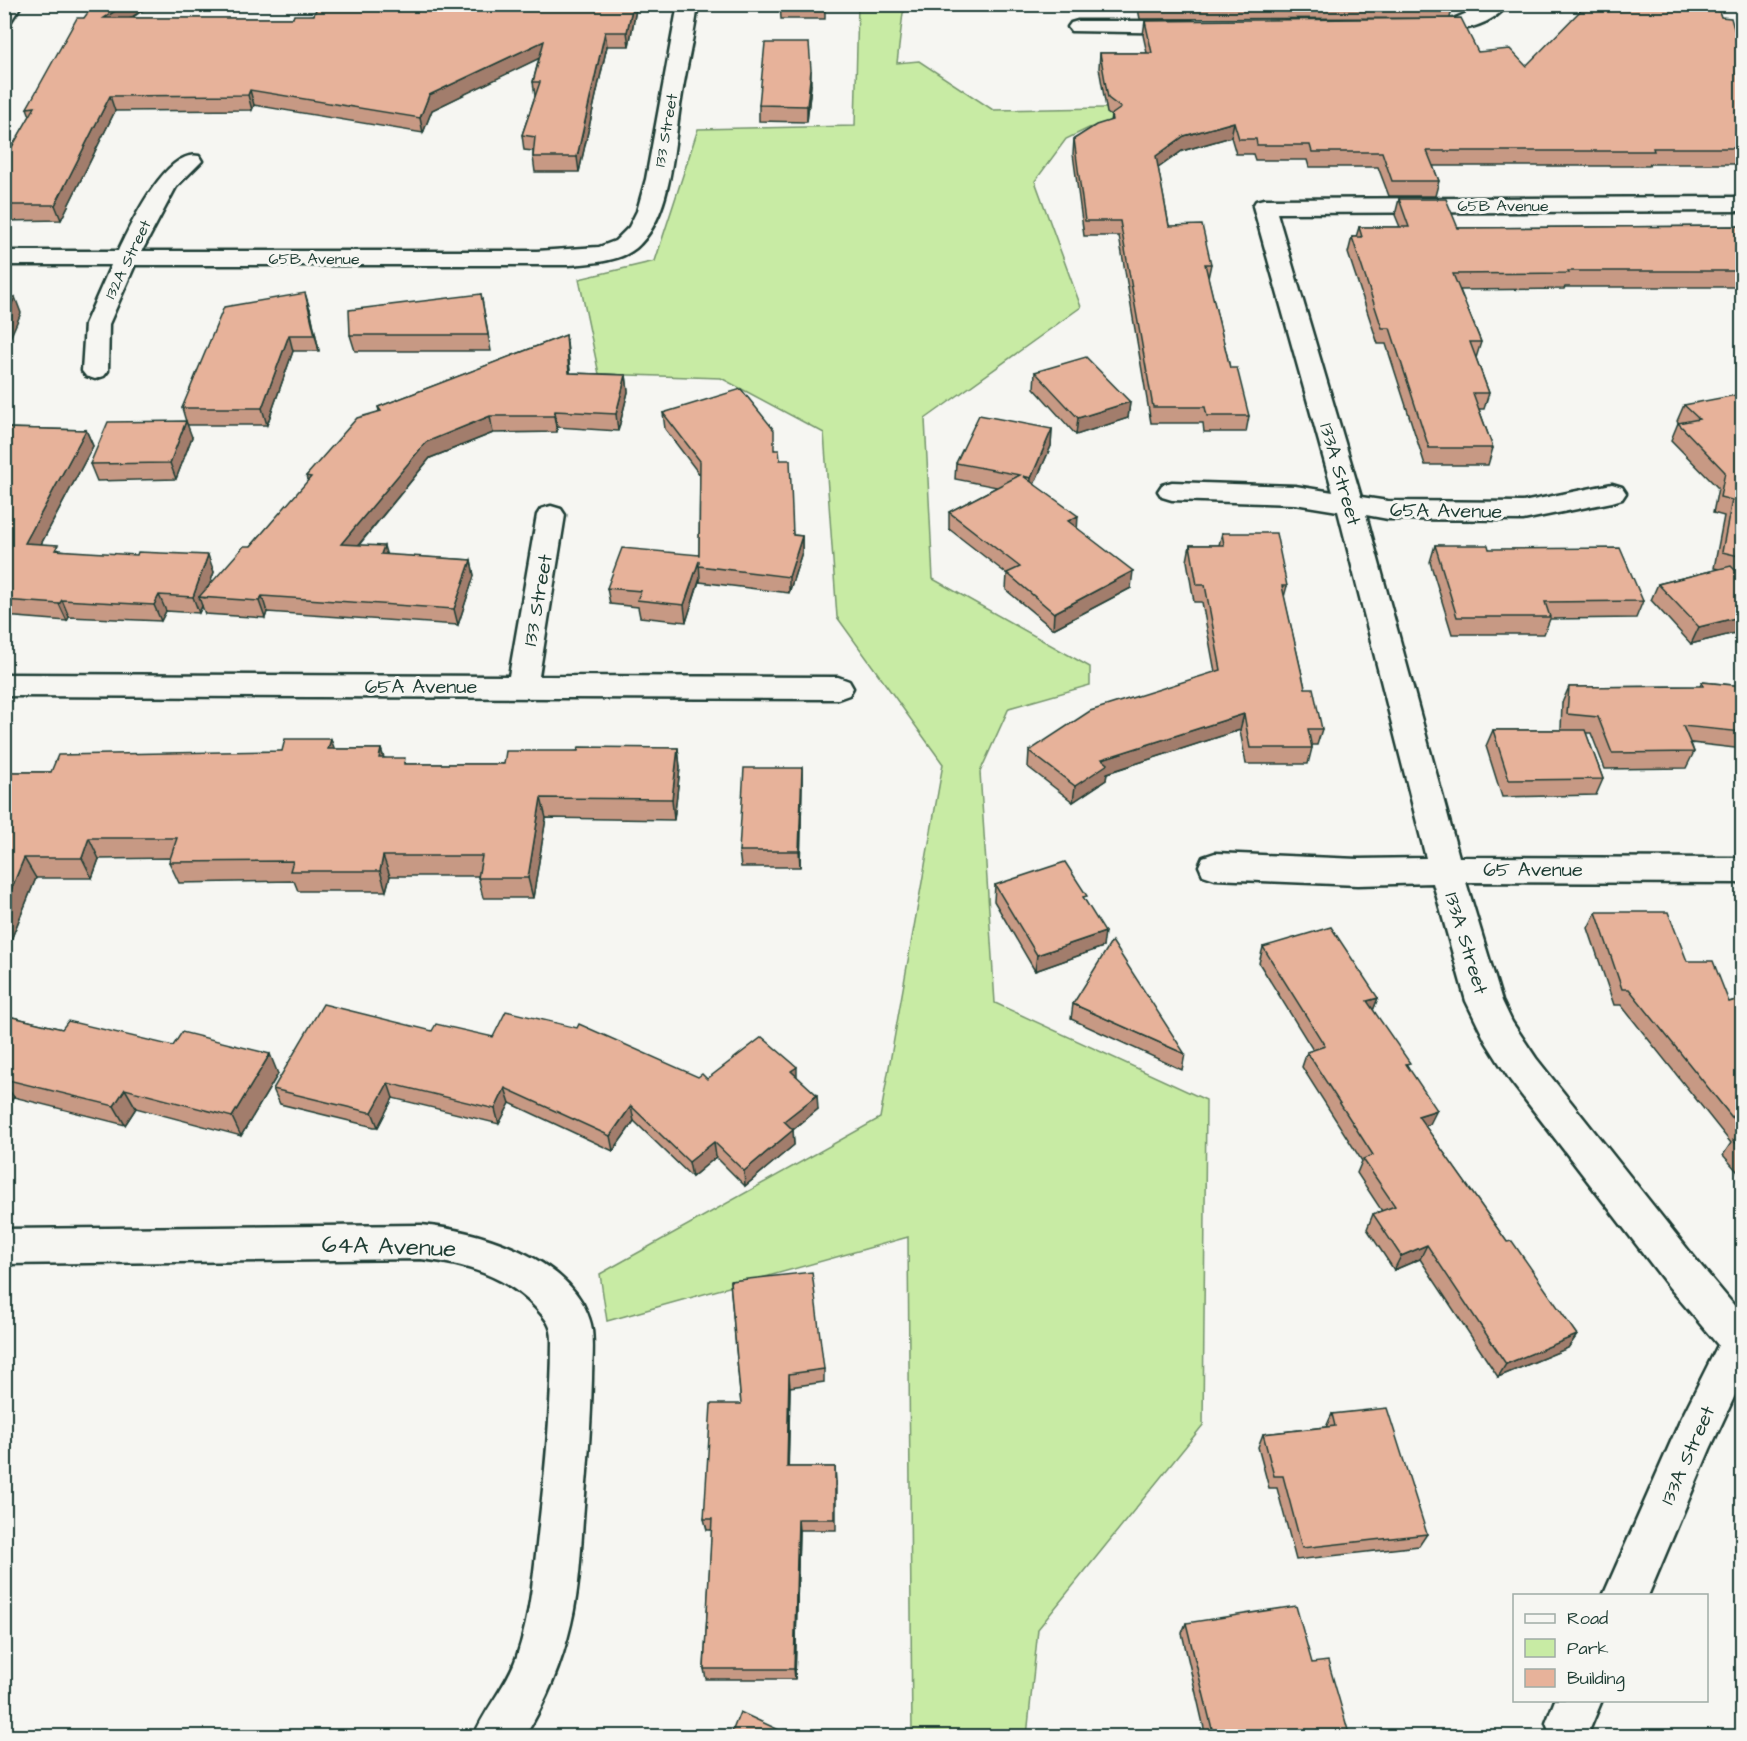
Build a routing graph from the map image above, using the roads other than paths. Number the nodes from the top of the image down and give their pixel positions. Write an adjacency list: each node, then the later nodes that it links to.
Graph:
1 (13, 4): 4 (street)
2 (688, 4): 11 (street, 133 Street)
3 (1498, 4): 5 (street)
4 (4, 17)
5 (1396, 26)
6 (1078, 27): 7 (street)
7 (1207, 27)
8 (191, 160): 13 (street, 132A Street)
9 (1743, 204): 10 (street, 65B Avenue)
10 (1264, 206): 17 (street, 133A Street)
11 (622, 246): 13 (street, 65B Avenue)
12 (4, 258): 13 (street, 65B Avenue)
13 (127, 258): 14 (street, 132A Street)
14 (95, 371)
15 (1172, 491): 17 (street, 65A Avenue)
16 (1612, 493): 17 (street, 65A Avenue)
17 (1350, 505): 24 (street, 133A Street)
18 (551, 515): 20 (street, 133 Street)
19 (4, 685): 20 (street, 65A Avenue)
20 (522, 686): 21 (street, 65A Avenue)
21 (838, 688)
22 (1215, 866): 24 (street, 65 Avenue)
23 (1743, 870): 24 (street, 65 Avenue)
24 (1446, 871): 26 (street, 133A Street)
25 (4, 1247): 28 (street, 64A Avenue)
26 (1741, 1343): 27 (street, 133A Street)
27 (1626, 1594)
28 (496, 1737)

